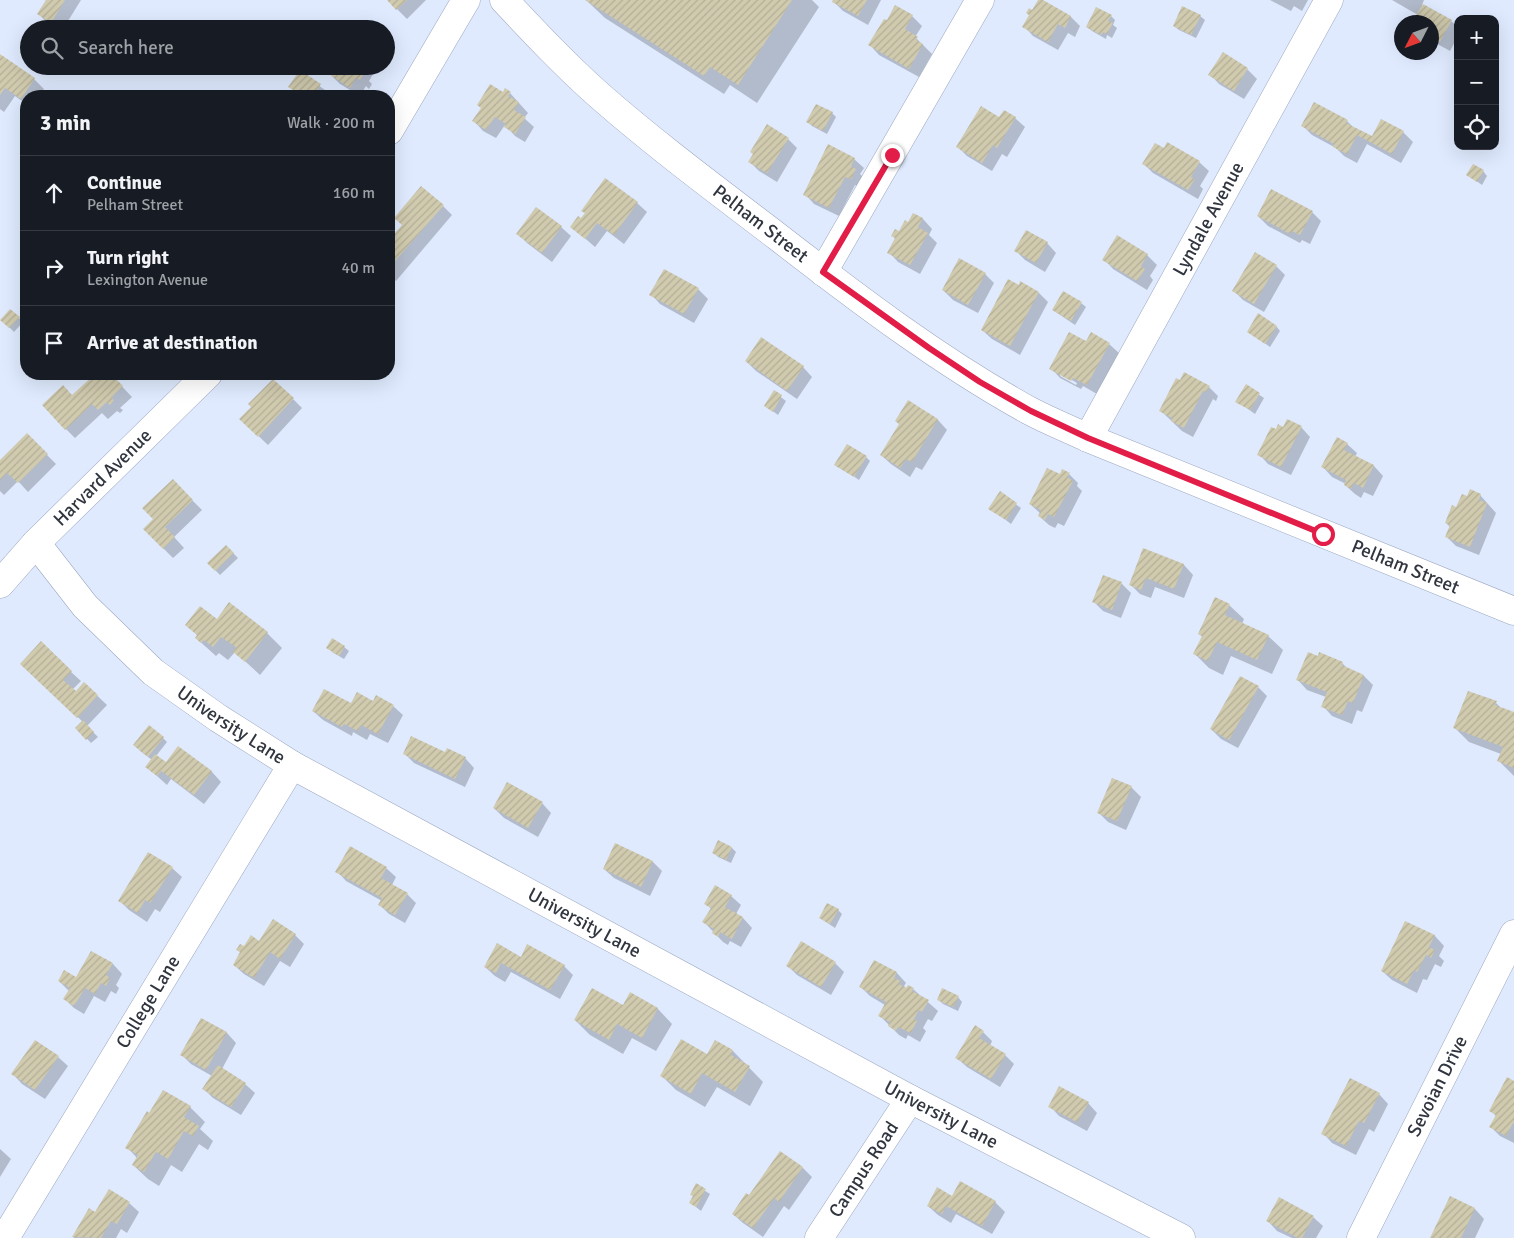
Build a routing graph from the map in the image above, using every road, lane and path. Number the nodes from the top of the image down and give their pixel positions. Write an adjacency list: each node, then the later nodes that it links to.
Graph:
1 (466, 0): 5 (street)
2 (504, 0): 6 (street, Pelham Street)
3 (980, 0): 6 (street)
4 (1329, 0): 8 (street, Lyndale Avenue)
5 (395, 121)
6 (823, 272): 8 (street, Pelham Street)
7 (202, 380): 9 (street, Harvard Avenue)
8 (1088, 438): 11 (street, Pelham Street)
9 (36, 543): 10 (street, Harvard Avenue); 12 (street, University Lane)
10 (0, 584)
11 (1514, 611)
12 (292, 765): 14 (street, University Lane); 15 (street, College Lane)
13 (1514, 934): 18 (street, Sevoian Drive)
14 (910, 1099): 16 (street, Campus Road); 17 (street, University Lane)
15 (5, 1238)
16 (819, 1238)
17 (1181, 1238)
18 (1361, 1238)

